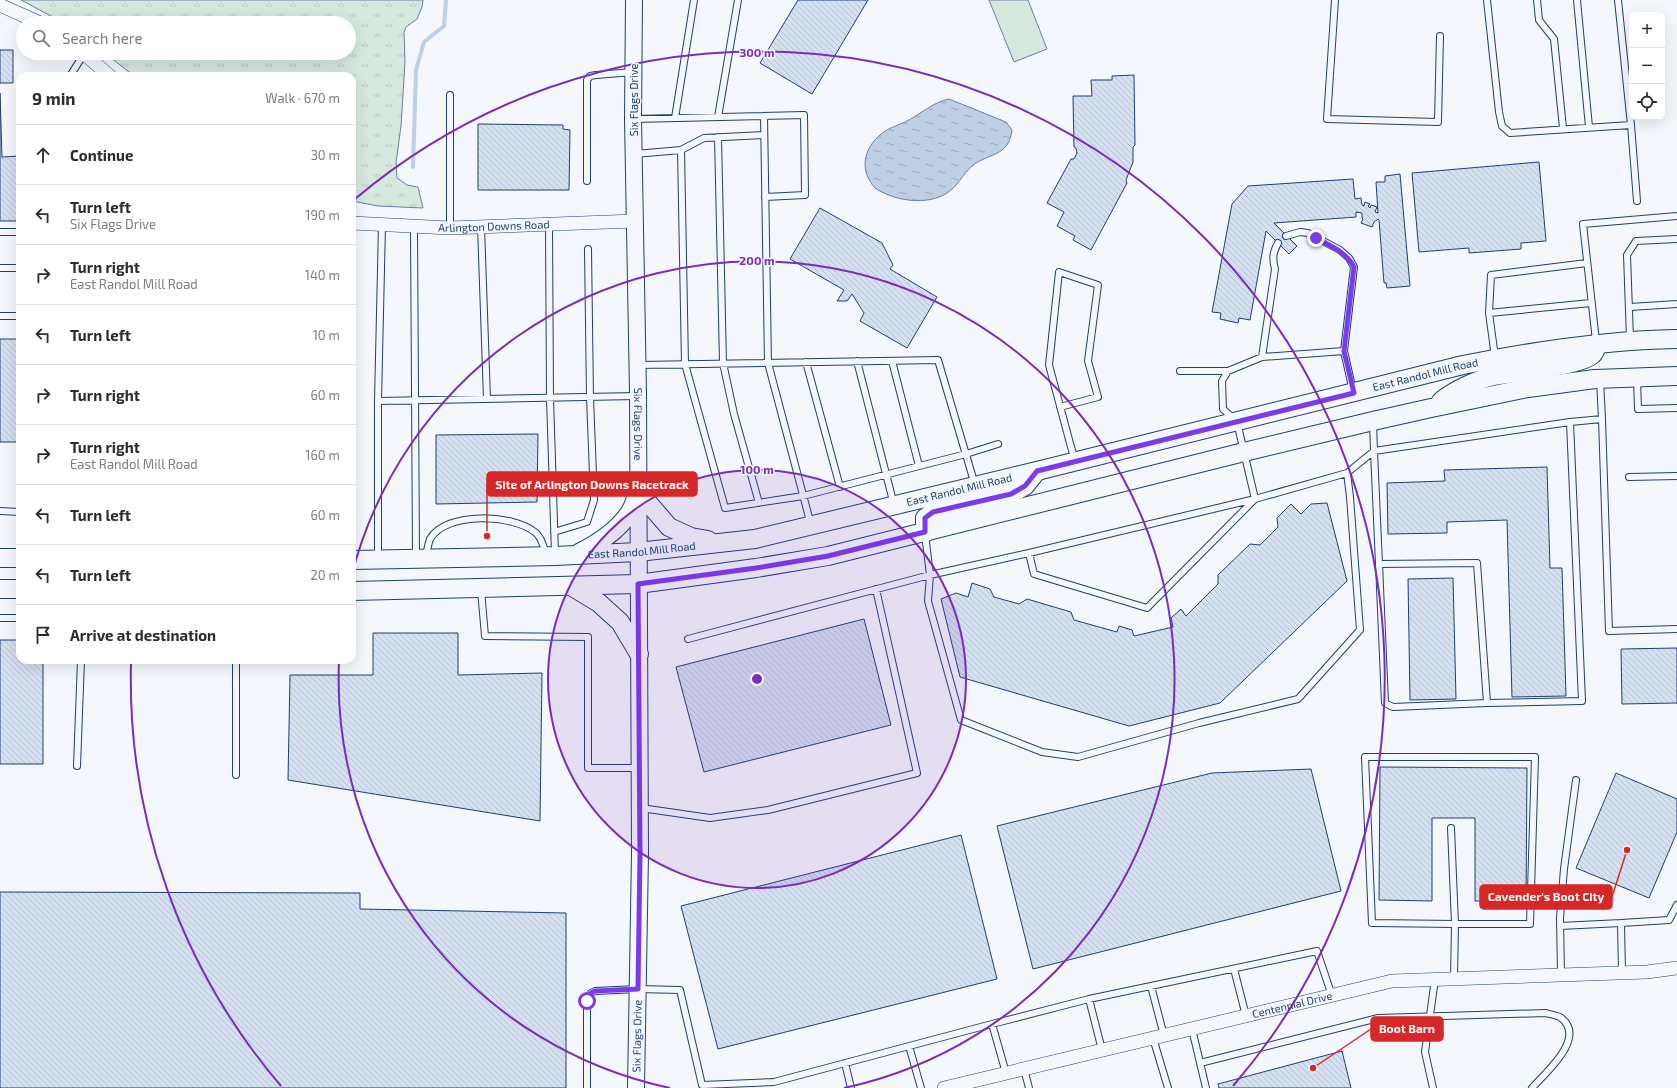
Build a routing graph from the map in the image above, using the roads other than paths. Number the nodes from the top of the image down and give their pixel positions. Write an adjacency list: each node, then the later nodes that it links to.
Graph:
1 (634, 0): 16 (street, Six Flags Drive)
2 (694, 0): 20 (lane)
3 (738, 0): 19 (lane)
4 (1335, 0): 11 (lane)
5 (1487, 0): 24 (lane)
6 (1537, 0): 24 (lane)
7 (1577, 0): 23 (lane)
8 (1618, 0): 22 (lane)
9 (0, 5): 10 (street)
10 (24, 16)
11 (1440, 36)
12 (80, 60): 14 (lane)
13 (91, 60): 15 (street)
14 (73, 72)
15 (105, 72)
16 (633, 72): 21 (street, Six Flags Drive); 29 (lane)
17 (450, 95): 39 (lane)
18 (764, 116): 19 (lane); 25 (lane); 30 (lane)
19 (718, 117): 20 (lane)
20 (675, 118): 21 (lane)
21 (633, 119): 28 (street, Six Flags Drive)
22 (1631, 124): 23 (lane); 31 (lane)
23 (1589, 127): 24 (lane)
24 (1563, 128)
25 (764, 135): 26 (lane); 30 (lane)
26 (718, 138): 27 (lane); 66 (lane)
27 (681, 150): 28 (lane); 65 (lane)
28 (634, 154): 33 (street, Six Flags Drive)
29 (587, 181)
30 (765, 197): 64 (lane)
31 (1637, 201)
32 (1677, 216): 46 (lane)
33 (635, 221): 36 (street, Arlington Downs Road); 67 (street, Six Flags Drive)
34 (356, 223): 35 (street, Arlington Downs Road)
35 (382, 224): 37 (street, Arlington Downs Road); 79 (lane)
36 (549, 224): 38 (street, Arlington Downs Road); 76 (lane)
37 (414, 226): 39 (street, Arlington Downs Road); 78 (lane)
38 (481, 227): 39 (street, Arlington Downs Road); 77 (lane)
39 (450, 228)
40 (0, 232): 41 (lane)
41 (16, 232)
42 (1286, 236): 58 (lane)
43 (1677, 239): 51 (lane)
44 (1278, 243): 59 (lane)
45 (588, 249): 75 (lane)
46 (1587, 264): 49 (lane); 52 (lane)
47 (0, 268): 48 (lane)
48 (16, 268)
49 (1592, 303): 52 (lane); 57 (lane)
50 (1677, 304): 51 (lane)
51 (1630, 307): 56 (lane)
52 (1489, 314): 60 (lane)
53 (0, 316): 54 (lane)
54 (16, 316)
55 (1677, 338): 56 (main road, East Randol Mill Road)
56 (1630, 341): 57 (main road, East Randol Mill Road)
57 (1596, 344): 60 (main road, East Randol Mill Road); 81 (main road)
58 (1344, 351): 59 (lane); 73 (lane)
59 (1262, 358): 69 (lane)
60 (1495, 359): 73 (main road, East Randol Mill Road)
61 (857, 361): 62 (lane); 63 (lane); 95 (lane)
62 (892, 361): 90 (lane); 92 (lane)
63 (806, 362): 64 (lane); 99 (lane)
64 (768, 363): 66 (lane); 101 (lane)
65 (685, 364): 66 (lane); 67 (lane); 103 (lane)
66 (723, 364): 103 (lane)
67 (638, 365): 74 (street, Six Flags Drive)
68 (1180, 371): 69 (lane)
69 (1228, 371): 85 (lane)
70 (1677, 376): 71 (main road)
71 (1637, 377): 72 (main road); 82 (lane)
72 (1600, 379): 81 (main road); 83 (lane)
73 (1354, 393): 85 (main road, East Randol Mill Road)
74 (638, 396): 75 (lane); 100 (street, Six Flags Drive)
75 (590, 397): 76 (lane); 108 (lane)
76 (550, 398): 77 (lane); 108 (lane)
77 (487, 399): 78 (lane)
78 (415, 400): 79 (lane); 117 (lane)
79 (378, 401): 119 (lane)
80 (1060, 407): 80 (lane); 91 (lane)
81 (1431, 408): 84 (main road)
82 (1677, 408)
83 (1602, 419): 86 (lane); 131 (lane)
84 (1373, 421): 88 (main road); 89 (lane)
85 (1238, 422): 88 (lane); 91 (main road, East Randol Mill Road)
86 (1570, 422): 89 (lane); 136 (lane)
87 (998, 444): 90 (lane)
88 (1244, 452): 102 (lane); 109 (main road)
89 (1374, 452): 94 (lane); 120 (lane)
90 (966, 454): 92 (lane); 98 (lane)
91 (1075, 462): 93 (main road, East Randol Mill Road)
92 (919, 466): 95 (lane)
93 (1037, 471): 98 (main road, East Randol Mill Road); 109 (main road)
94 (1347, 473): 102 (lane); 121 (lane)
95 (886, 475): 99 (lane); 104 (lane)
96 (1677, 476): 97 (lane)
97 (1629, 477)
98 (975, 486): 104 (main road, East Randol Mill Road)
99 (840, 487): 101 (lane)
100 (638, 491): 110 (main road); 111 (street, Six Flags Drive); 113 (main road)
101 (803, 496): 103 (lane); 107 (lane)
102 (1255, 499): 112 (lane); 112 (lane)
103 (759, 503)
104 (894, 506): 107 (main road, East Randol Mill Road)
105 (0, 511): 106 (lane)
106 (16, 512)
107 (811, 526): 110 (main road, East Randol Mill Road)
108 (554, 532): 114 (lane)
109 (925, 532): 121 (lane); 122 (main road)
110 (719, 543): 111 (main road, East Randol Mill Road)
111 (638, 552): 113 (main road, East Randol Mill Road); 122 (street, Six Flags Drive)
112 (1029, 553): 121 (lane)
113 (575, 555): 114 (main road, East Randol Mill Road)
114 (550, 556): 117 (main road, East Randol Mill Road); 117 (lane)
115 (0, 558): 116 (main road)
116 (16, 558)
117 (421, 559): 119 (main road, East Randol Mill Road)
118 (356, 560): 119 (main road, East Randol Mill Road)
119 (378, 560)
120 (1379, 564): 136 (lane); 136 (lane)
121 (930, 575): 127 (lane)
122 (638, 584): 123 (main road); 133 (street, Six Flags Drive)
123 (571, 586): 124 (main road); 133 (main road)
124 (480, 588): 128 (main road); 138 (lane)
125 (0, 589): 126 (main road)
126 (16, 589)
127 (876, 589): 132 (lane); 141 (lane)
128 (356, 591)
129 (0, 618): 130 (lane)
130 (16, 618)
131 (1677, 629)
132 (688, 639)
133 (639, 654): 138 (street, Six Flags Drive)
134 (81, 664): 137 (lane)
135 (236, 664): 139 (lane)
136 (1487, 703)
137 (77, 766)
138 (640, 768): 141 (street, Six Flags Drive)
139 (236, 775)
140 (1576, 780): 146 (lane)
141 (640, 807): 156 (street, Six Flags Drive)
142 (1451, 828): 145 (lane)
143 (1677, 905): 144 (lane)
144 (1621, 923): 146 (lane); 149 (lane)
145 (1455, 924): 145 (lane); 152 (lane)
146 (1560, 926): 151 (lane)
147 (1677, 968): 150 (street, Centennial Drive)
148 (1234, 969): 155 (lane); 157 (lane); 160 (lane)
149 (1622, 972): 150 (street, Centennial Drive); 151 (street, Centennial Drive)
150 (1647, 972): 153 (street, Centennial Drive)
151 (1561, 975): 152 (street, Centennial Drive)
152 (1454, 978): 154 (street, Centennial Drive)
153 (1677, 978)
154 (1435, 979): 157 (street, Centennial Drive); 159 (lane)
155 (1151, 986): 158 (lane); 163 (lane)
156 (638, 989): 170 (lane); 171 (lane); 172 (street, Six Flags Drive)
157 (1332, 996): 160 (street, Centennial Drive)
158 (1088, 999): 161 (lane); 165 (lane)
159 (1430, 1015): 167 (lane); 179 (lane); 180 (lane)
160 (1246, 1016): 162 (street, Centennial Drive)
161 (992, 1024): 164 (lane); 169 (lane)
162 (1192, 1029): 163 (street, Centennial Drive); 167 (lane)
163 (1158, 1037): 165 (street, Centennial Drive); 177 (lane)
164 (908, 1046): 166 (lane); 174 (lane)
165 (1102, 1050): 168 (street, Centennial Drive)
166 (846, 1063): 170 (lane); 173 (lane)
167 (1200, 1063): 178 (lane)
168 (1024, 1069): 169 (street, Centennial Drive); 176 (lane)
169 (1006, 1074): 175 (street, Centennial Drive)
170 (775, 1085)
171 (587, 1088)
172 (636, 1088)
173 (851, 1088)
174 (921, 1088)
175 (944, 1088)
176 (1029, 1088)
177 (1168, 1088)
178 (1206, 1088)
179 (1433, 1088)
180 (1532, 1088)

